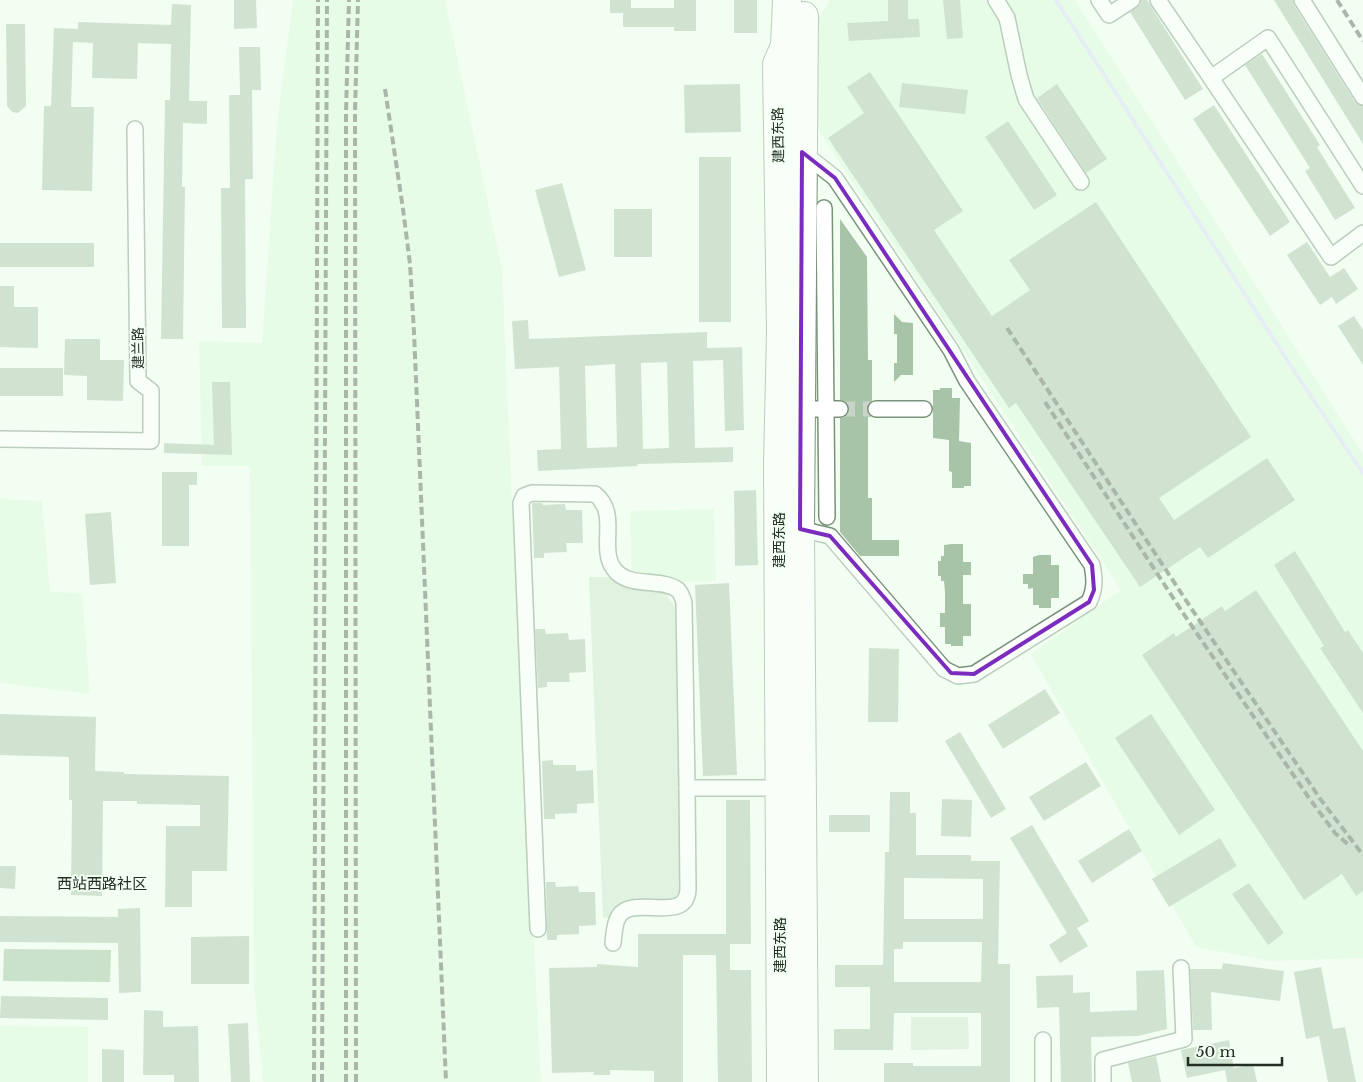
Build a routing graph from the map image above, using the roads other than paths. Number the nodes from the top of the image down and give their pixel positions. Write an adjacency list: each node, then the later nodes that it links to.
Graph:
1 (787, 0): 23 (highway, 建西东路)
2 (804, 0): 11 (highway, 建西东路)
3 (996, 0): 12 (street)
4 (1099, 0): 5 (street)
5 (1132, 0)
6 (1158, 0): 8 (street)
7 (1302, 0): 9 (street)
8 (1211, 78): 13 (street); 15 (street)
9 (1363, 96)
10 (134, 129): 19 (street, 建兰路)
11 (802, 152): 16 (highway, 建西东路); 21 (street)
12 (1081, 182)
13 (1363, 186)
14 (824, 208): 16 (street)
15 (1363, 233)
16 (822, 409): 20 (street); 21 (highway, 建西东路)
17 (876, 409): 18 (street)
18 (924, 409)
19 (0, 439)
20 (827, 517)
21 (800, 529): 29 (highway, 建西东路)
22 (687, 788): 23 (street); 24 (street); 25 (street)
23 (779, 788): 28 (highway, 建西东路)
24 (538, 929)
25 (612, 943)
26 (1181, 968): 31 (street)
27 (1043, 1040): 30 (street)
28 (781, 1082)
29 (804, 1082)
30 (1043, 1082)
31 (1103, 1082)

